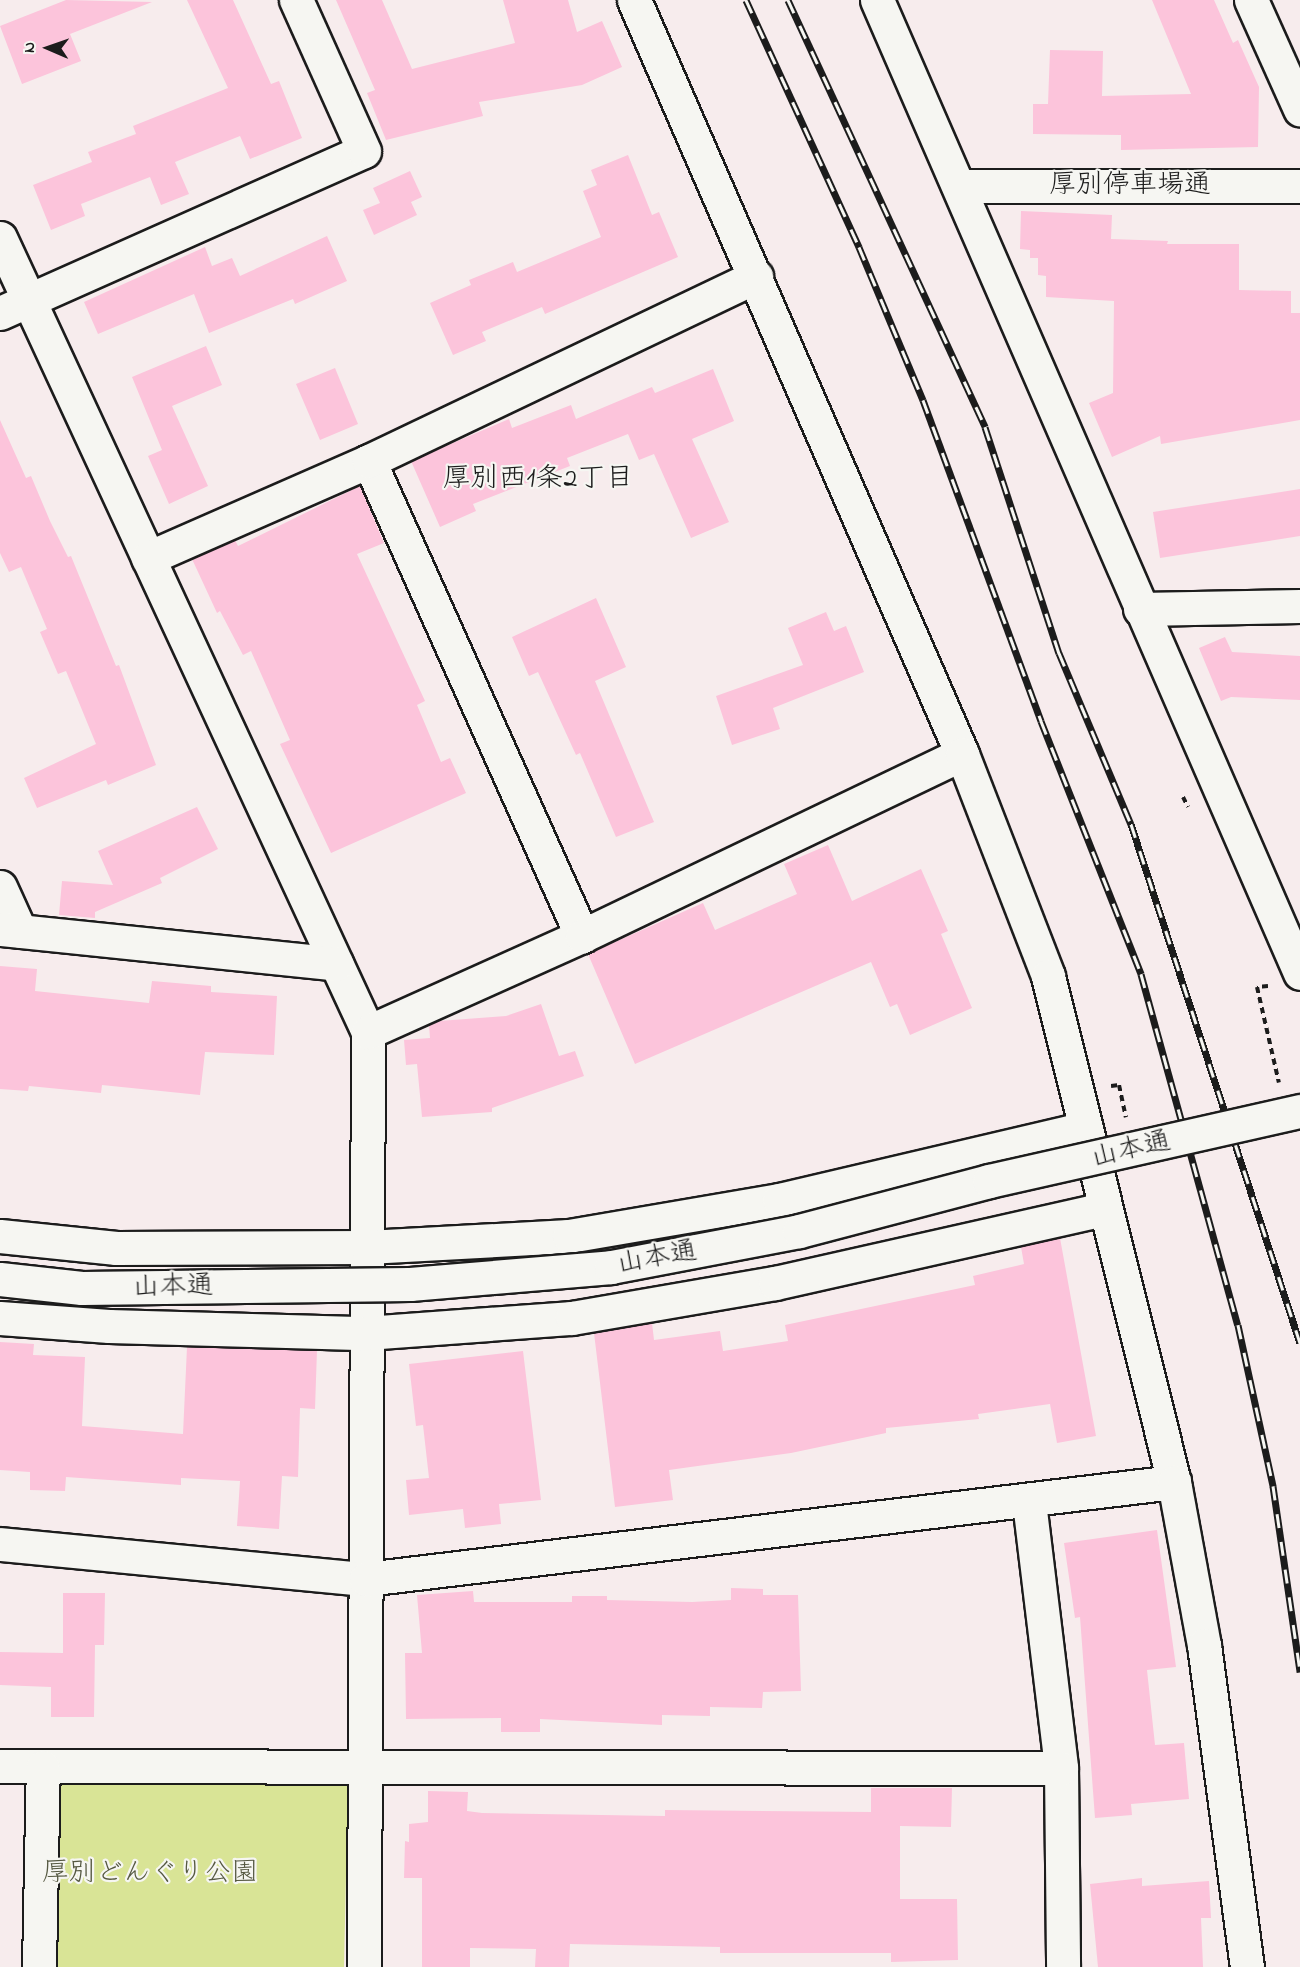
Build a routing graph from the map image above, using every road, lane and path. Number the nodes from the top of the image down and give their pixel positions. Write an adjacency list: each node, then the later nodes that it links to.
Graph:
1 (296, 0): 10 (street)
2 (634, 0): 9 (street)
3 (877, 0): 6 (street)
4 (1251, 0): 5 (street)
5 (1300, 110)
6 (960, 186): 7 (street, 厚別停車場通); 14 (street)
7 (1300, 186)
8 (0, 238): 10 (street)
9 (756, 276): 11 (street); 15 (street)
10 (14, 307): 12 (street)
11 (369, 461): 12 (street); 20 (street)
12 (147, 558): 21 (street)
13 (1300, 606): 14 (street)
14 (1140, 609): 22 (street)
15 (962, 754): 20 (street); 26 (street)
16 (1183, 797): 17 (path)
17 (1193, 818)
18 (0, 887): 19 (street)
19 (10, 930): 21 (street)
20 (582, 936): 24 (street)
21 (336, 964): 24 (street)
22 (1300, 973)
23 (1266, 975): 25 (path)
24 (368, 1032): 29 (street)
25 (1291, 1102): 30 (street, 山本通, bridge)
26 (1086, 1128): 27 (street); 29 (street)
27 (1104, 1209): 32 (street); 33 (street)
28 (0, 1236): 29 (street)
29 (367, 1247): 32 (street)
30 (0, 1279)
31 (0, 1318): 32 (street)
32 (366, 1332): 36 (street)
33 (1174, 1482): 34 (street); 44 (street)
34 (1029, 1502): 36 (street); 40 (street)
35 (0, 1544): 36 (street)
36 (366, 1579): 39 (street)
37 (0, 1767): 38 (street)
38 (43, 1767): 39 (street); 41 (street)
39 (365, 1767): 40 (street); 42 (street)
40 (1061, 1768): 43 (street)
41 (39, 1967)
42 (364, 1967)
43 (1063, 1967)
44 (1247, 1967)

